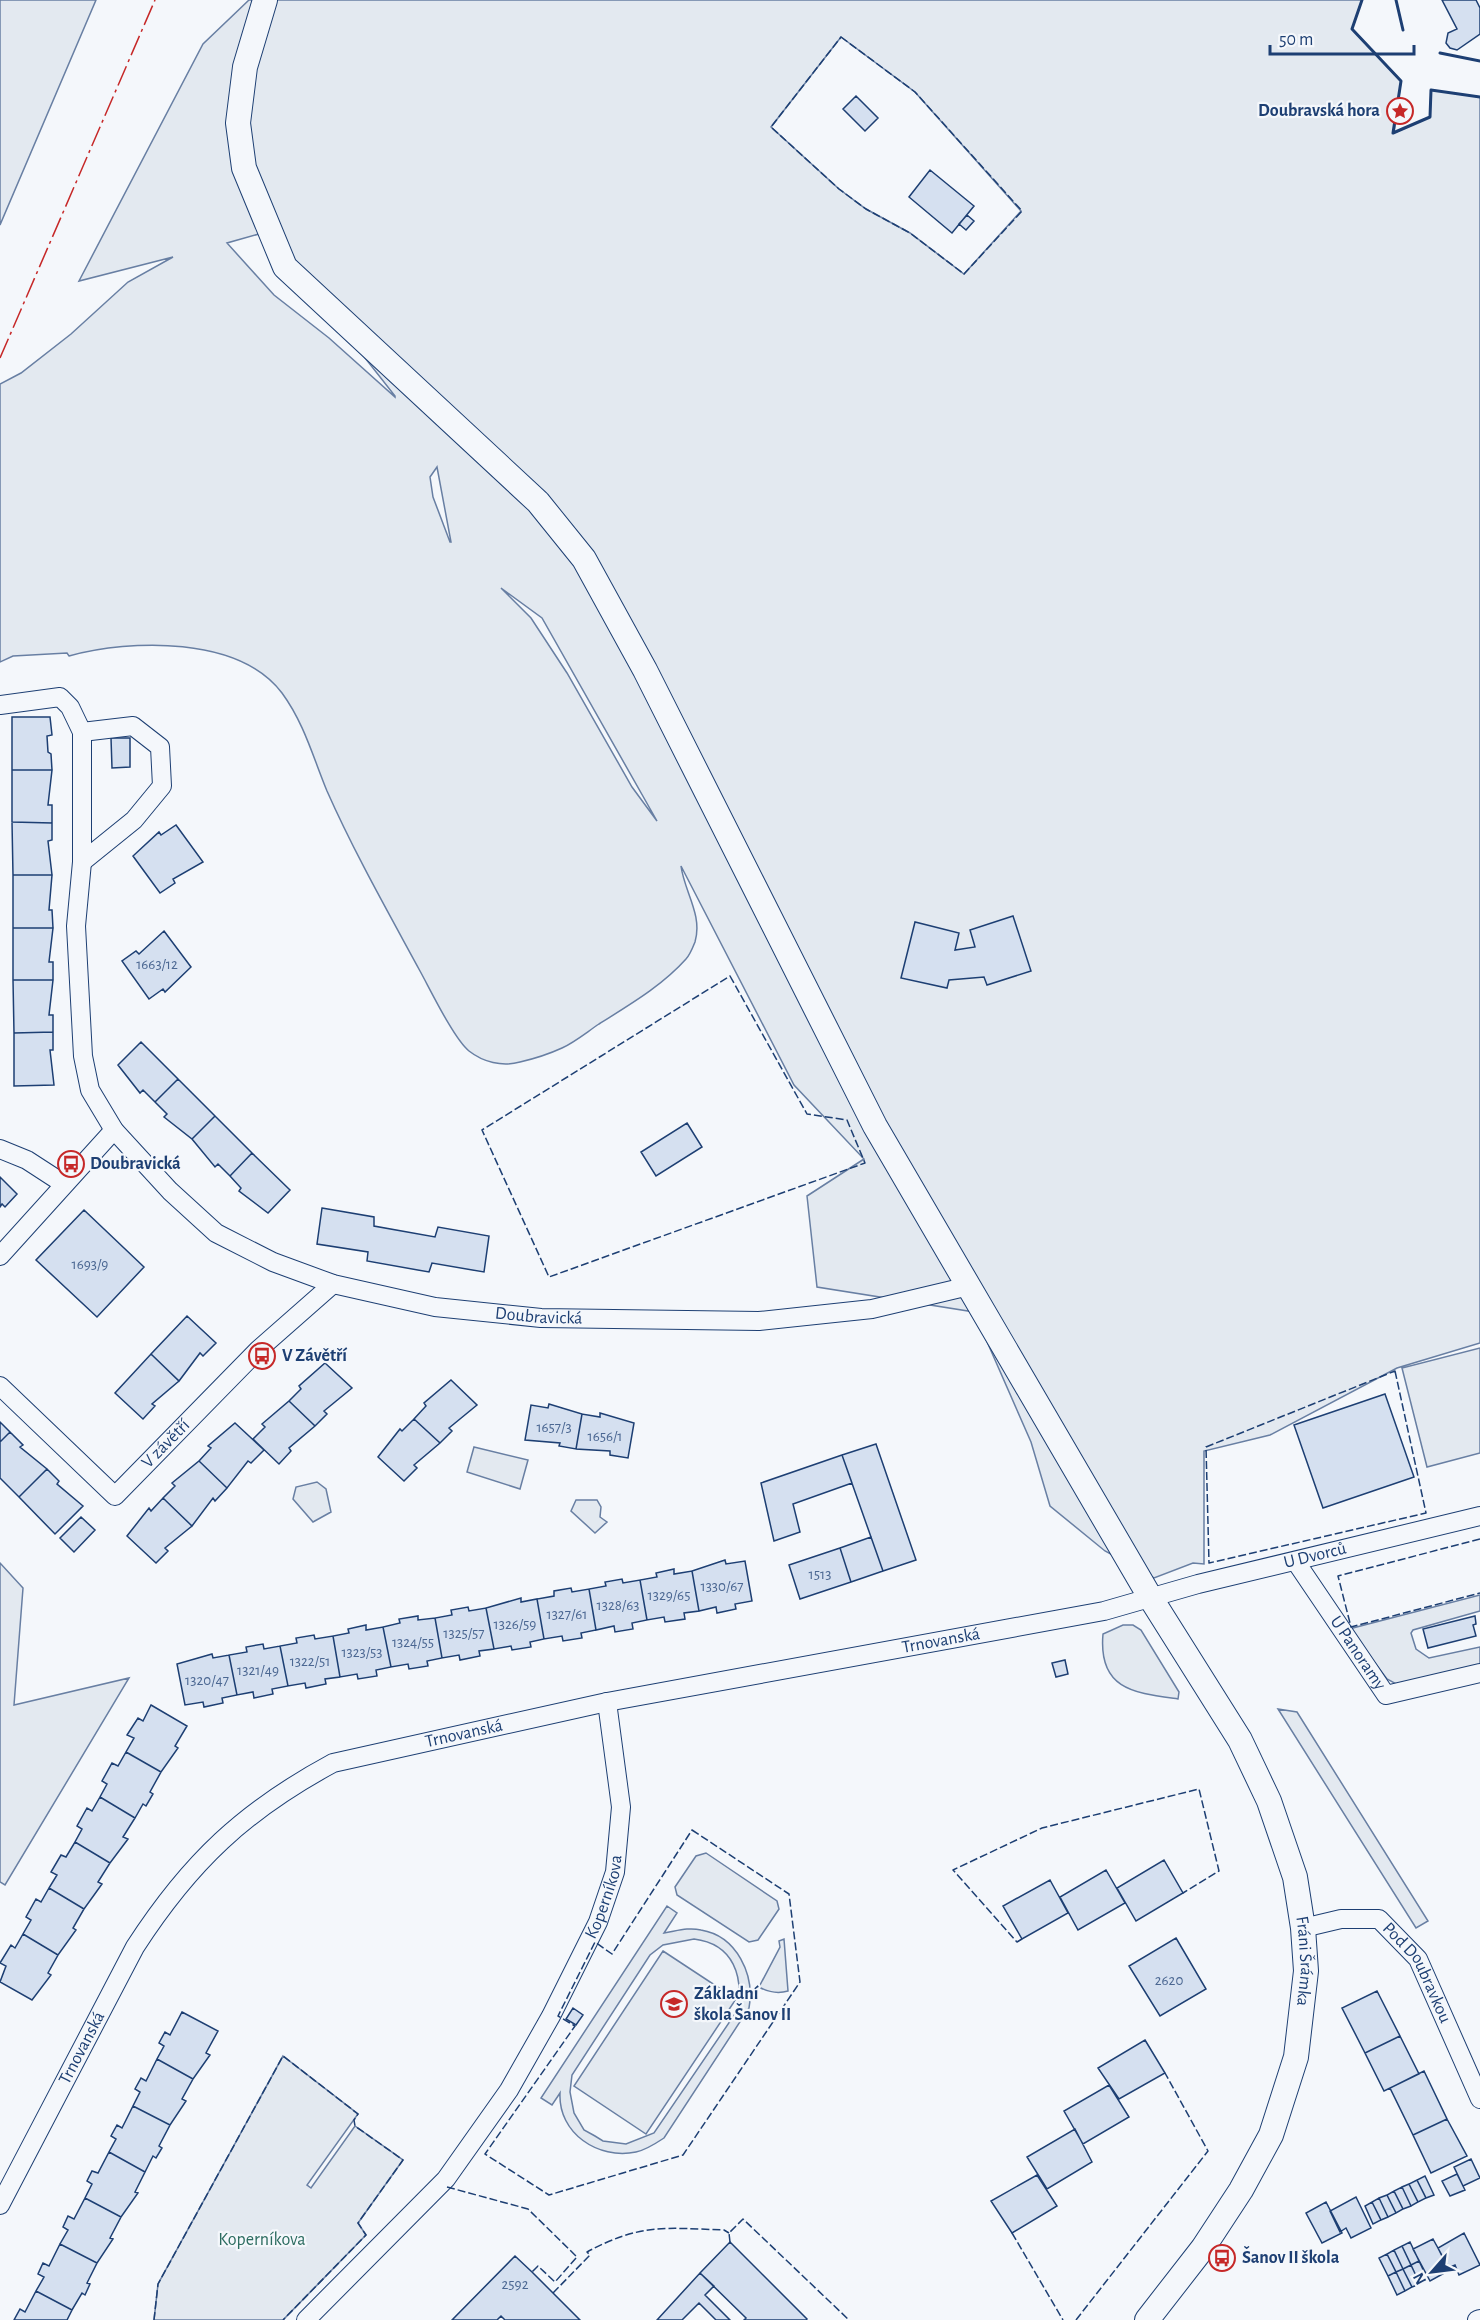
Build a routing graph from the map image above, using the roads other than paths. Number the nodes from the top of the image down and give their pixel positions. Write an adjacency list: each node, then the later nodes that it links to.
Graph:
1 (266, 0): 10 (street, Fráni Šrámka)
2 (0, 705): 3 (street)
3 (82, 732): 4 (street, Doubravická); 4 (street)
4 (82, 862): 5 (street, Doubravická)
5 (114, 1130): 7 (street); 9 (street, Doubravická)
6 (0, 1149): 7 (street)
7 (64, 1184): 8 (street)
8 (0, 1256)
9 (333, 1284): 10 (street, Doubravická); 11 (street, V závětří)
10 (969, 1287): 14 (street, Fráni Šrámka)
11 (0, 1386)
12 (1480, 1516): 13 (street, U Dvorců)
13 (1296, 1562): 14 (street, U Dvorců); 15 (street, U Panoramy)
14 (1150, 1597): 16 (street, Trnovanská); 17 (street, Fráni Šrámka)
15 (1480, 1673)
16 (607, 1702): 19 (street, Trnovanská); 20 (street, Koperníkova)
17 (1303, 1928): 18 (street, Pod Doubravkou); 21 (street, Fráni Šrámka)
18 (1480, 2099)
19 (0, 2205)
20 (306, 2320)
21 (1147, 2320)

